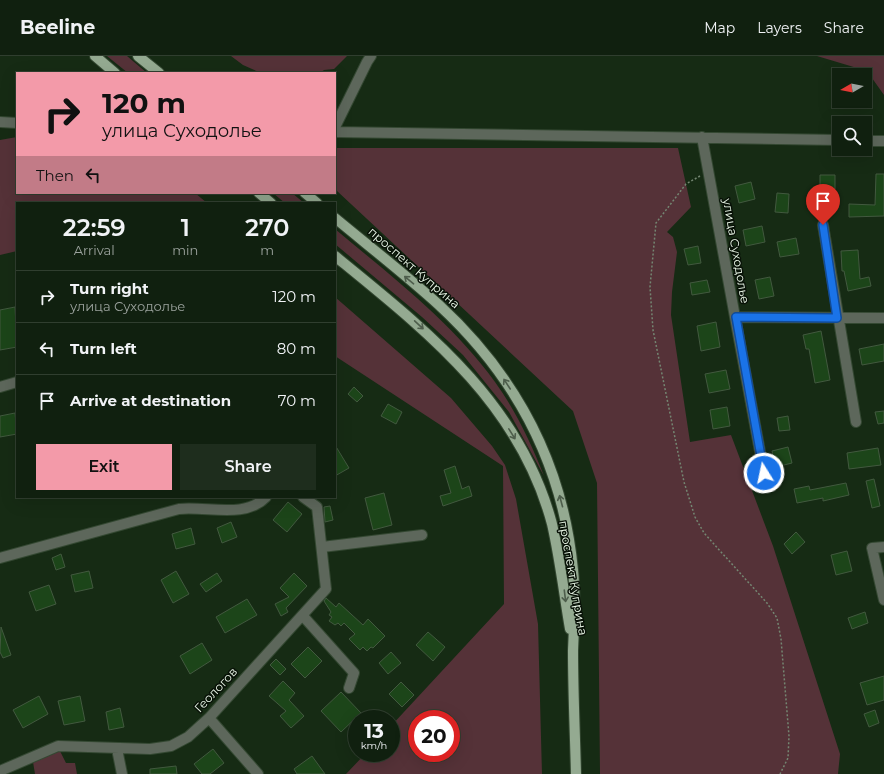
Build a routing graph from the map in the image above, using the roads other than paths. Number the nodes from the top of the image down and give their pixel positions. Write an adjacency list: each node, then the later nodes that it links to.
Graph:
1 (95, 56): 4 (main road)
2 (138, 56): 5 (main road)
3 (371, 56): 8 (street)
4 (114, 72)
5 (158, 72)
6 (0, 122): 7 (street)
7 (16, 123)
8 (336, 124)
9 (336, 132): 10 (street)
10 (702, 137): 11 (street); 21 (street, улица Суходолье)
11 (832, 140)
12 (872, 141): 13 (street)
13 (884, 141)
14 (260, 194): 16 (main road)
15 (306, 194): 17 (main road)
16 (270, 202)
17 (316, 202)
18 (336, 219): 36 (main road, проспект Куприна, one-way to 18)
19 (823, 225): 22 (street)
20 (336, 257): 36 (main road, проспект Куприна, one-way to 36)
21 (736, 317): 22 (street, улица Суходолье); 27 (street)
22 (837, 318): 23 (street, улица Суходолье); 26 (street)
23 (884, 318)
24 (16, 382): 25 (street)
25 (0, 387)
26 (856, 422)
27 (764, 473)
28 (265, 498): 33 (street)
29 (304, 498): 31 (street, Геологов)
30 (422, 535): 31 (street)
31 (322, 547): 35 (street, Геологов)
32 (884, 547): 34 (street)
33 (0, 558)
34 (884, 600)
35 (302, 616): 37 (street); 38 (street, Геологов)
36 (574, 651): 43 (main road, проспект Куприна)
37 (349, 688)
38 (209, 718): 39 (street, Геологов); 42 (street)
39 (117, 749): 40 (street, Геологов); 41 (street)
40 (0, 771)
41 (122, 774)
42 (258, 774)
43 (576, 774)

